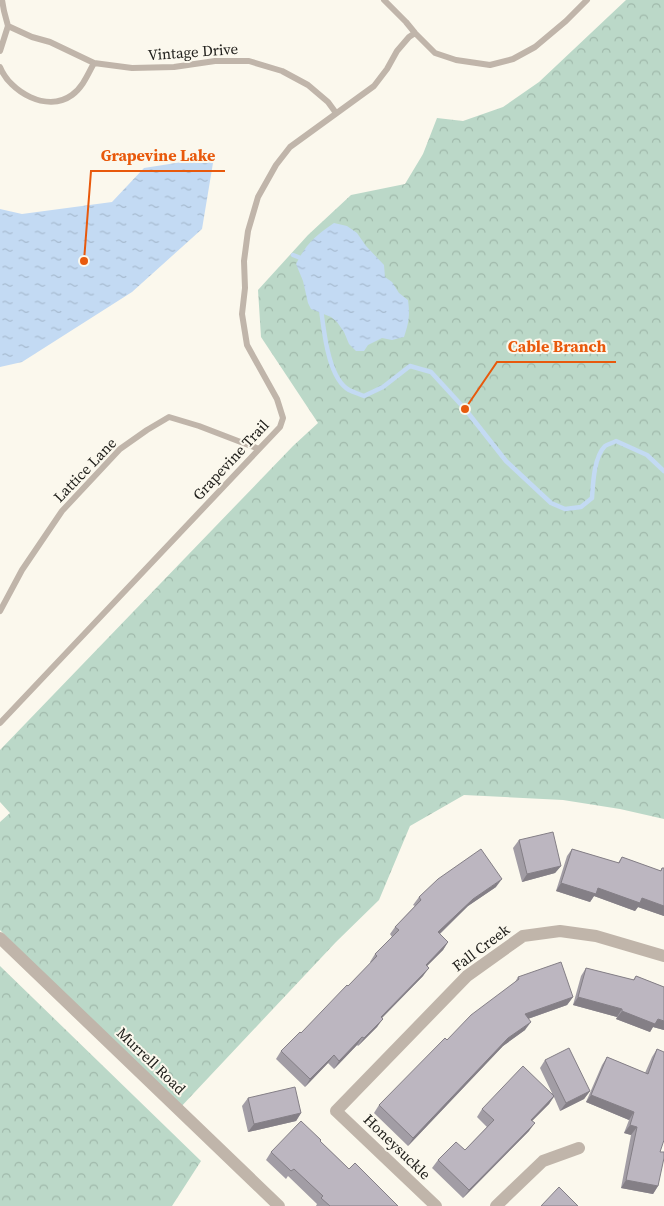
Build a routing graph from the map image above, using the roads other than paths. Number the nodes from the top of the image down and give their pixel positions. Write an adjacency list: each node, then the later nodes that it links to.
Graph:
1 (2, 0): 4 (lane)
2 (384, 0): 5 (lane)
3 (587, 0): 5 (lane)
4 (8, 26): 6 (lane); 7 (lane, Vintage Drive)
5 (414, 33): 9 (lane, Grapevine Trail)
6 (0, 51)
7 (94, 63): 8 (lane); 9 (lane, Vintage Drive)
8 (0, 67)
9 (336, 113): 10 (lane, Grapevine Trail)
10 (259, 449): 11 (lane, Lattice Lane); 12 (lane, Grapevine Trail)
11 (0, 611)
12 (0, 723)
13 (0, 938): 17 (street, Murrell Road)
14 (664, 956): 15 (street, Fall Creek)
15 (336, 1111): 18 (street, Honeysuckle)
16 (579, 1148): 19 (street)
17 (279, 1206)
18 (436, 1206)
19 (496, 1206)

